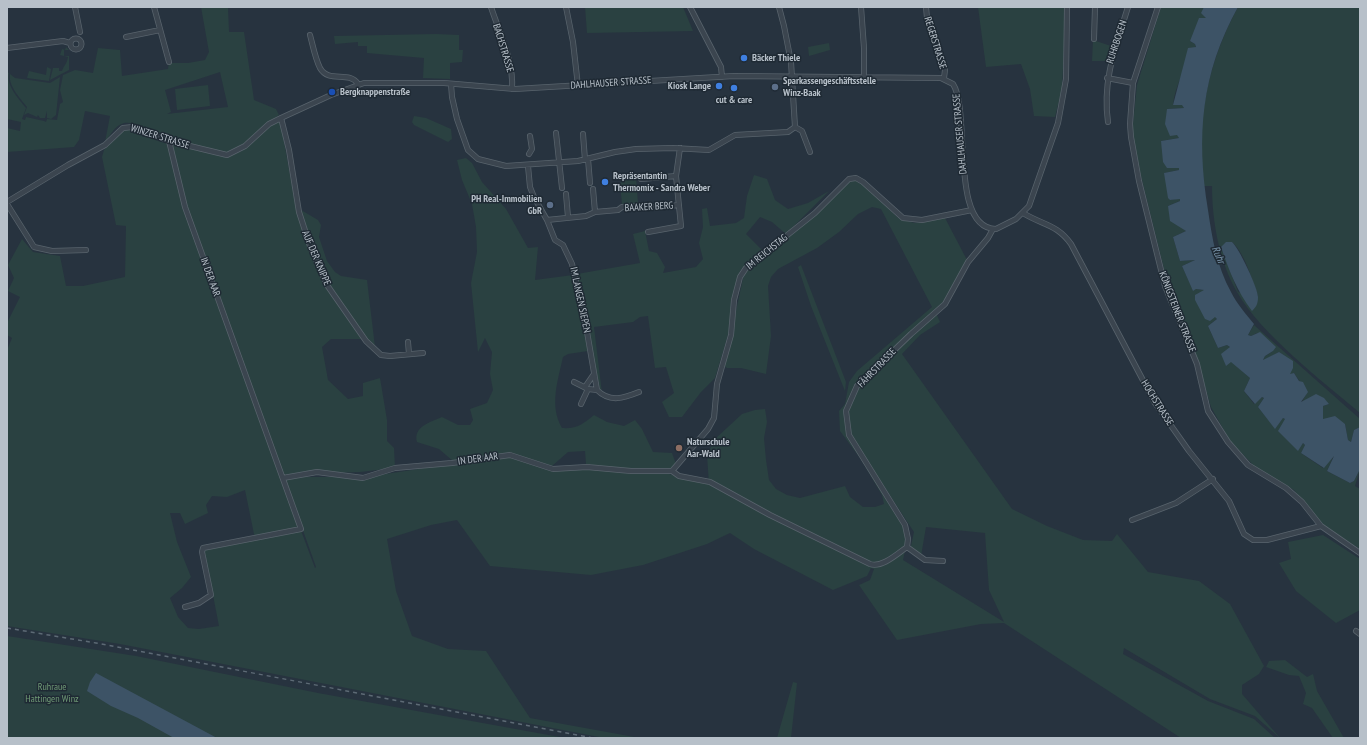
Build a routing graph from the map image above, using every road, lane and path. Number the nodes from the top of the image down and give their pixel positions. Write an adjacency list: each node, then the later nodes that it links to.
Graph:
1 (75, 7): 14 (street)
2 (154, 7): 13 (street)
3 (491, 7): 30 (street, BACHSTRASSE)
4 (566, 7): 29 (street)
5 (690, 7): 23 (street)
6 (779, 7): 21 (street)
7 (861, 7): 22 (street)
8 (926, 7): 24 (street, REGERSTRASSE)
9 (1067, 7): 55 (street)
10 (1095, 7): 17 (street)
11 (1128, 7): 25 (street, RUHRBOGEN)
12 (1158, 7): 26 (street, KÖNIGSTEINER STRASSE)
13 (160, 30): 16 (street); 20 (street)
14 (80, 32)
15 (310, 35): 27 (street)
16 (126, 37)
17 (1094, 39)
18 (70, 43): 19 (street)
19 (7, 48)
20 (169, 62)
21 (791, 76): 22 (street, DAHLHAUSER STRASSE); 23 (street, DAHLHAUSER STRASSE); 34 (street)
22 (864, 76): 24 (street, DAHLHAUSER STRASSE)
23 (722, 77): 29 (street, DAHLHAUSER STRASSE)
24 (944, 78): 53 (street, DAHLHAUSER STRASSE)
25 (1107, 78): 26 (street, RUHRBOGEN); 33 (street, RUHRBOGEN)
26 (1133, 83): 74 (street, KÖNIGSTEINER STRASSE)
27 (358, 84): 28 (street, DAHLHAUSER STRASSE); 31 (street, DAHLHAUSER STRASSE)
28 (451, 84): 30 (street, DAHLHAUSER STRASSE); 44 (street)
29 (578, 86): 30 (street, DAHLHAUSER STRASSE)
30 (512, 89)
31 (281, 118): 32 (street, DAHLHAUSER STRASSE); 63 (street, AUF DER KNIPPE)
32 (276, 120): 38 (street, WINZER STRASSE)
33 (1108, 122)
34 (795, 127): 39 (street); 40 (street)
35 (556, 133): 43 (street)
36 (583, 134): 42 (street)
37 (530, 136): 41 (street)
38 (169, 141): 51 (street, WINZER STRASSE); 71 (street, IN DER AAR)
39 (680, 148): 42 (street); 45 (street, BAAKER BERG)
40 (810, 152)
41 (529, 154)
42 (586, 159): 43 (street); 47 (street)
43 (560, 163): 44 (street); 48 (street)
44 (528, 166): 57 (street, IM LANGEN SIEPEN)
45 (676, 176): 46 (street); 52 (street, BAAKER BERG)
46 (641, 179)
47 (590, 183)
48 (562, 188)
49 (593, 189): 54 (street)
50 (566, 194): 56 (street)
51 (7, 203): 60 (street, WINZER STRASSE)
52 (679, 205): 54 (street, BAAKER BERG); 59 (street, BAAKER BERG)
53 (972, 210): 58 (street, DAHLHAUSER STRASSE); 70 (street, IM REICHSTAG)
54 (595, 212): 56 (street, BAAKER BERG)
55 (1024, 213): 58 (street); 72 (street, HOCHSTRASSE)
56 (568, 217): 57 (street, BAAKER BERG)
57 (547, 220): 64 (street, IM LANGEN SIEPEN)
58 (992, 229): 75 (street, FÄHRSTRASSE)
59 (648, 232)
60 (86, 250)
61 (408, 342): 63 (street)
62 (423, 353): 63 (street, AUF DER KNIPPE)
63 (409, 354)
64 (594, 374): 66 (street); 67 (street, IM LANGEN SIEPEN)
65 (574, 382): 66 (street)
66 (586, 388): 67 (street); 69 (street)
67 (597, 390): 68 (street)
68 (639, 392)
69 (581, 404)
70 (672, 471): 71 (street, IN DER AAR); 75 (street)
71 (283, 478): 78 (street, IN DER AAR)
72 (1213, 479): 73 (street); 74 (street, HOCHSTRASSE)
73 (1132, 520)
74 (1321, 526): 76 (street, KÖNIGSTEINER STRASSE)
75 (907, 547): 77 (street)
76 (1360, 553)
77 (943, 561)
78 (185, 607)

